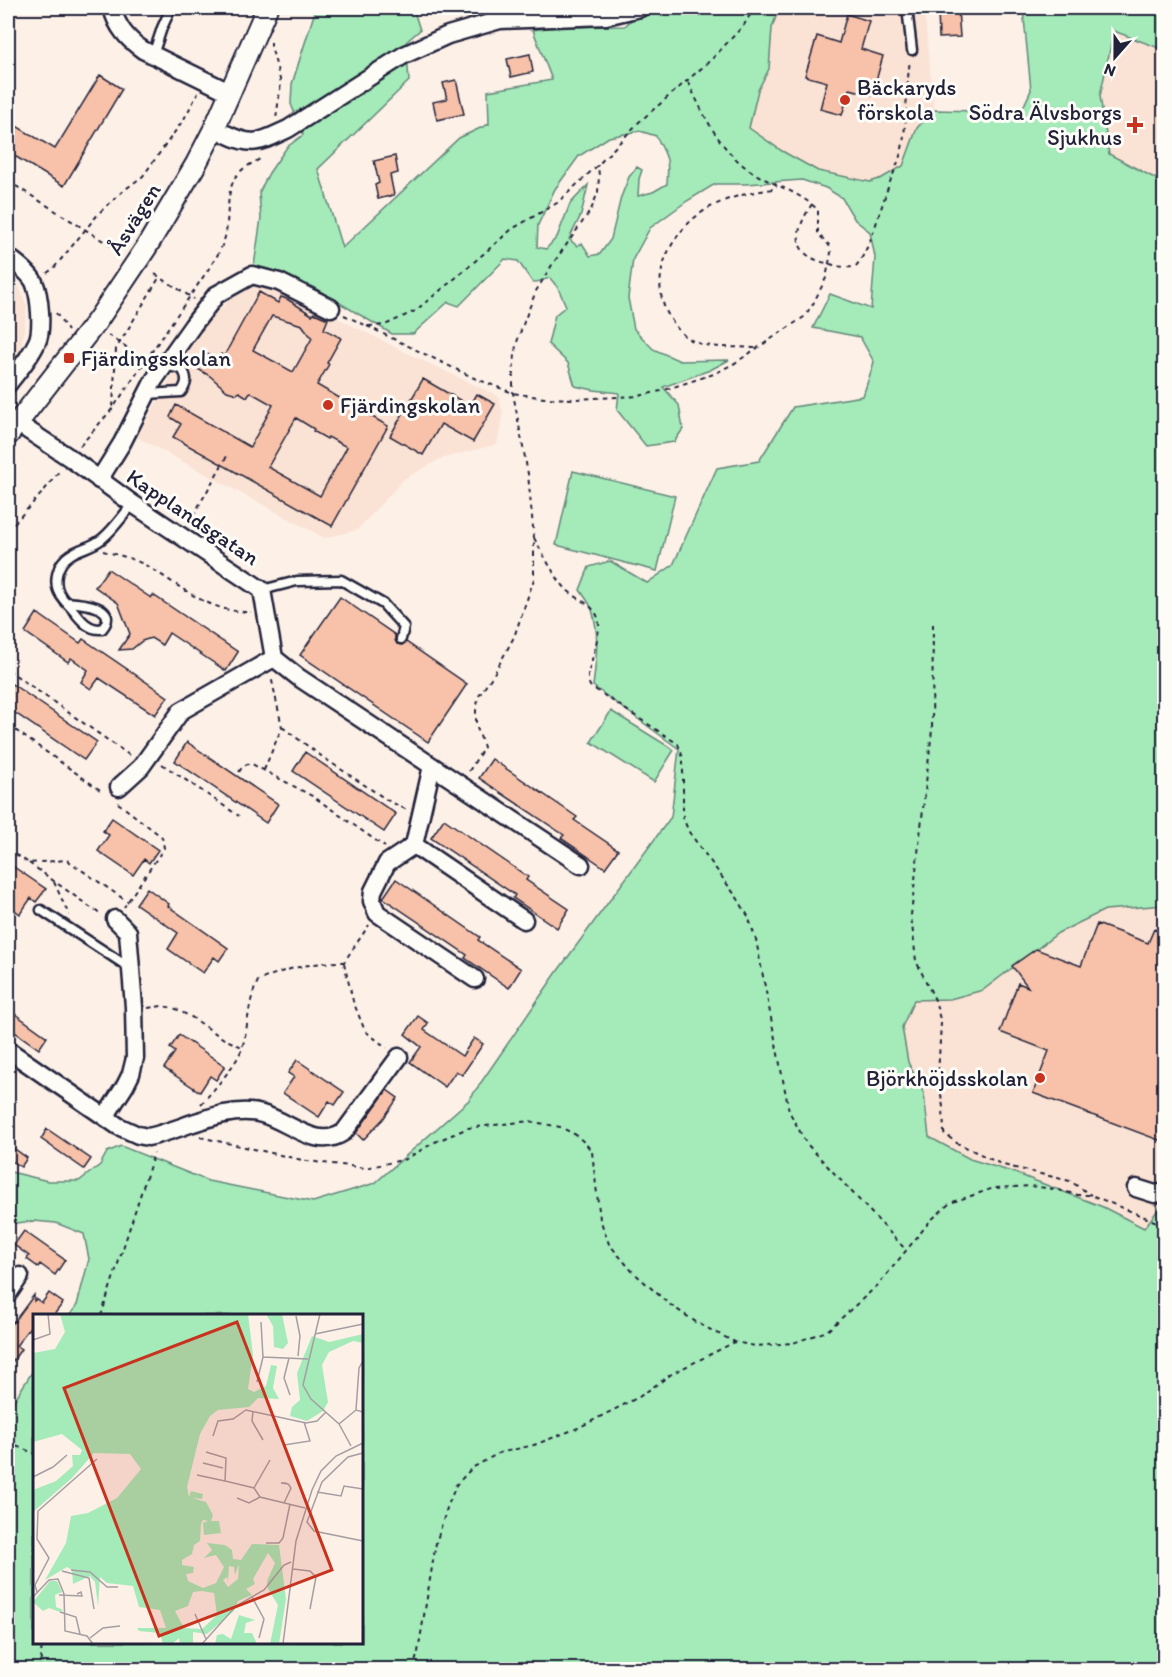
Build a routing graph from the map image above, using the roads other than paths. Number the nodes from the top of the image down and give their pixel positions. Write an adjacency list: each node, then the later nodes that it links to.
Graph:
1 (112, 8): 8 (street)
2 (171, 8): 8 (lane)
3 (267, 8): 9 (street, Åsvägen)
4 (640, 8): 6 (street)
5 (907, 8): 7 (lane)
6 (536, 13): 10 (street)
7 (912, 50)
8 (153, 55): 9 (street)
9 (231, 93): 16 (street, Åsvägen)
10 (226, 135)
11 (8, 256): 14 (street)
12 (331, 308): 13 (street, Kapplandsgatan)
13 (163, 367): 15 (street, Kapplandsgatan); 15 (lane)
14 (8, 384)
15 (146, 394): 17 (street, Kapplandsgatan)
16 (12, 429): 17 (street, Kapplandsgatan)
17 (99, 480): 18 (street, Kapplandsgatan)
18 (133, 504): 19 (street, Kapplandsgatan); 20 (lane)
19 (262, 590): 21 (lane, Kapplandsgatan); 22 (street, Kapplandsgatan)
20 (66, 602): 20 (lane)
21 (401, 639)
22 (271, 659): 23 (street); 24 (street)
23 (432, 766): 25 (street); 26 (street)
24 (119, 787)
25 (414, 845): 29 (street); 31 (street)
26 (581, 865)
27 (41, 910): 30 (lane)
28 (115, 919): 30 (street)
29 (524, 920)
30 (130, 968): 34 (street)
31 (475, 979)
32 (8, 1050): 34 (street)
33 (399, 1057): 34 (street)
34 (105, 1117)
35 (1136, 1188): 36 (street)
36 (1164, 1192)
37 (20, 1276): 38 (street)
38 (8, 1294)

